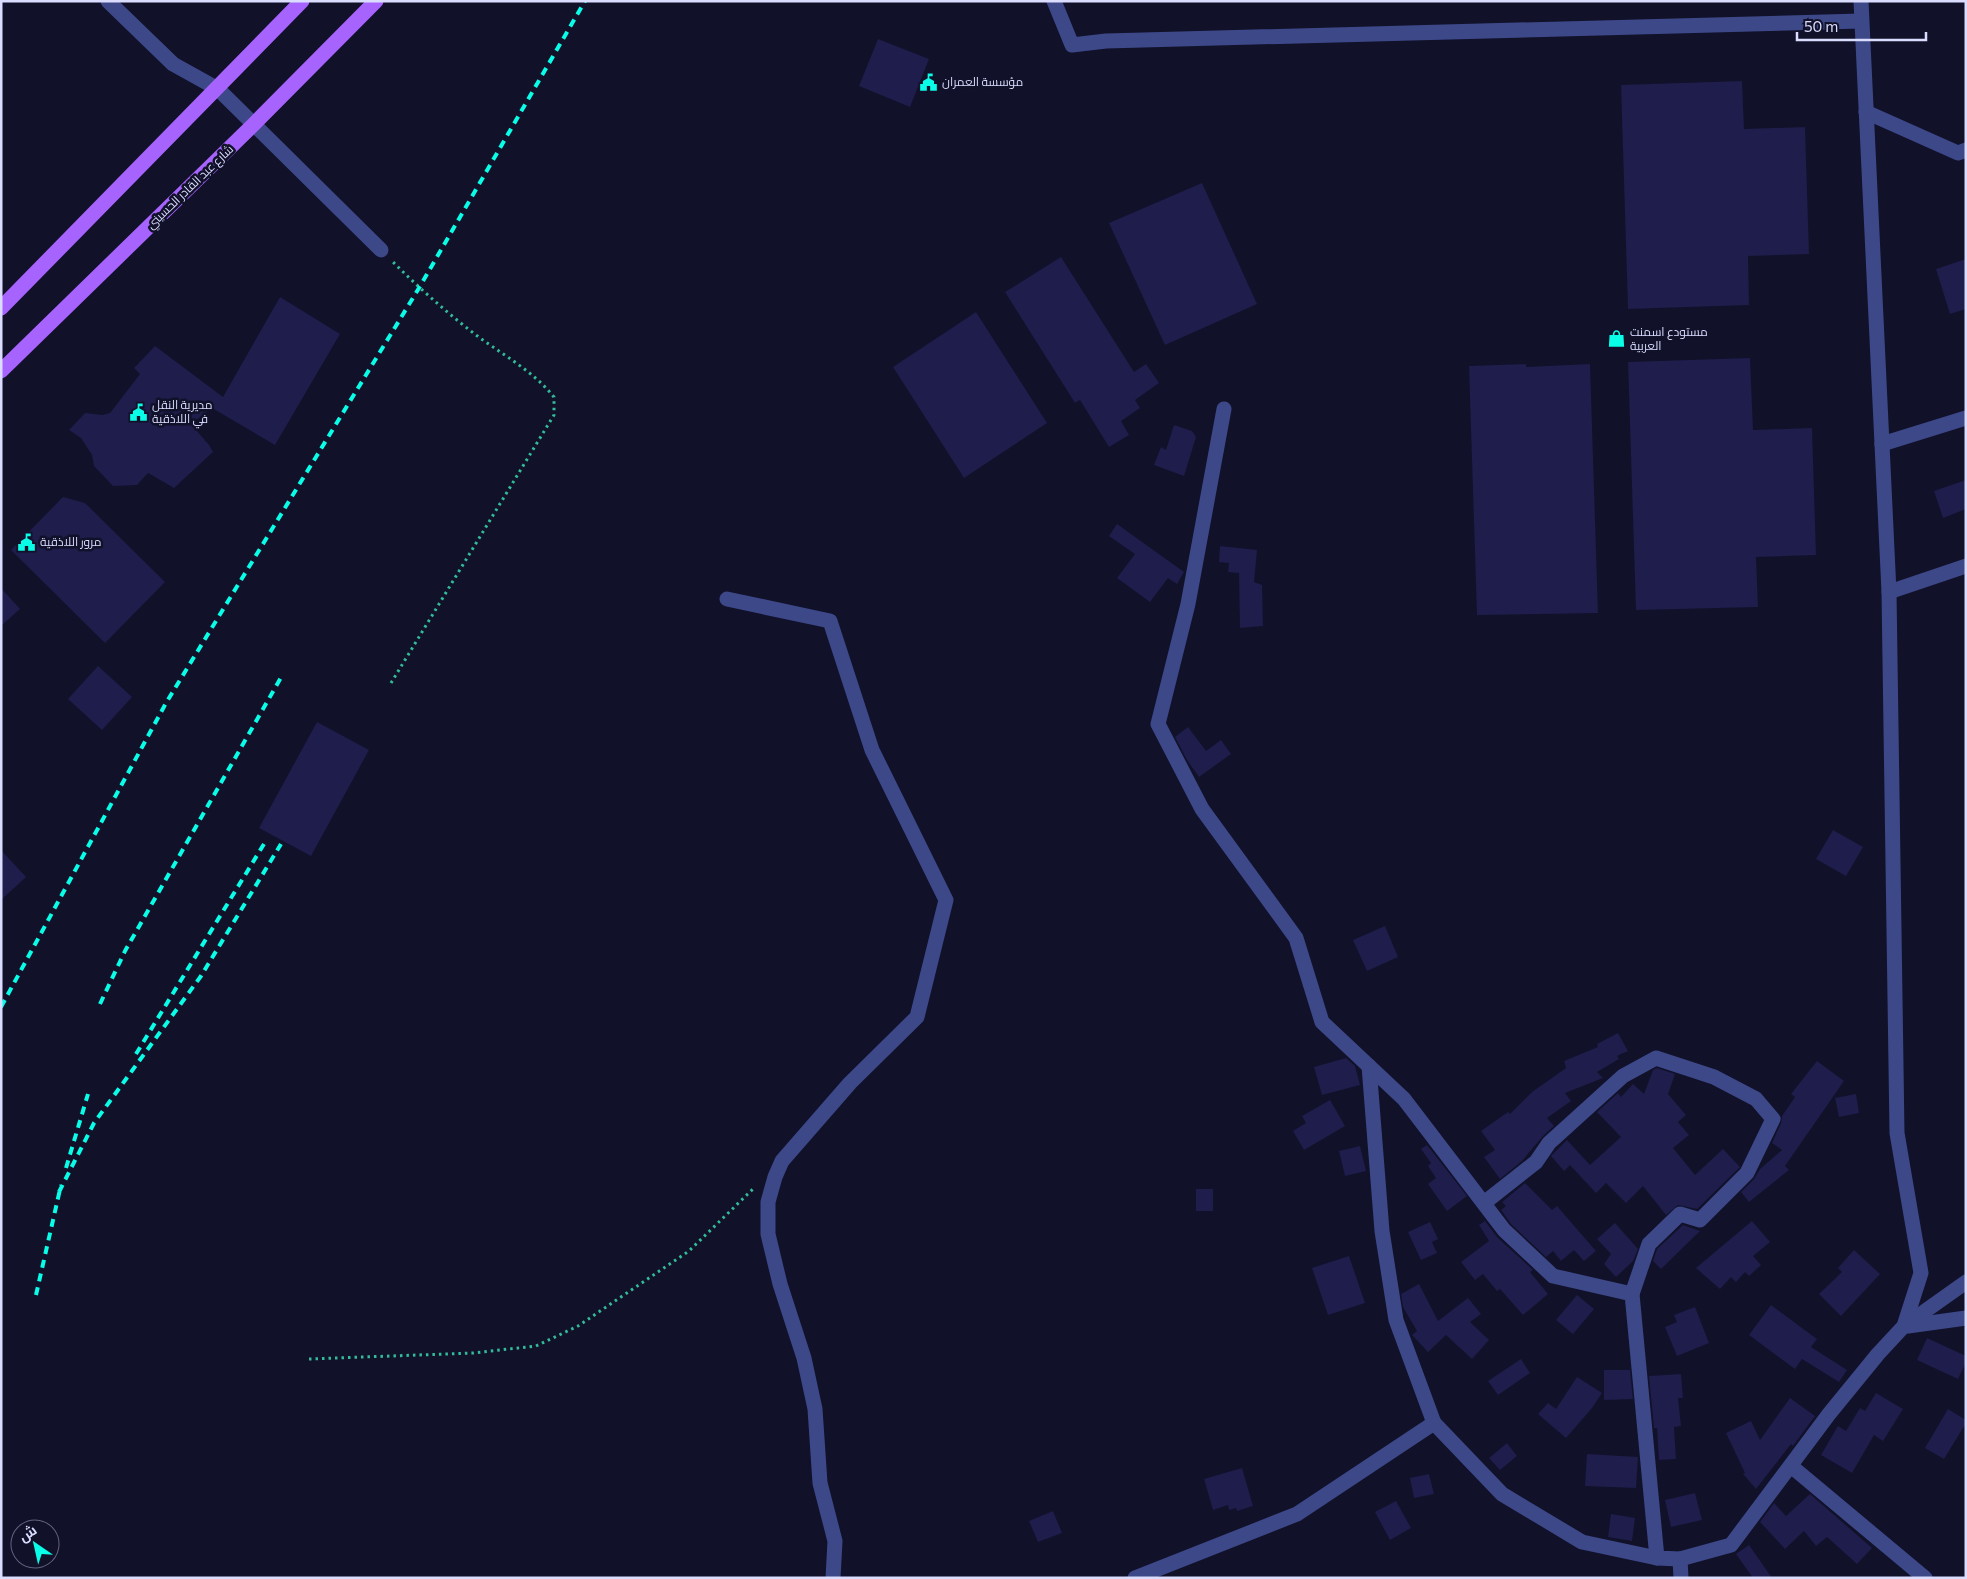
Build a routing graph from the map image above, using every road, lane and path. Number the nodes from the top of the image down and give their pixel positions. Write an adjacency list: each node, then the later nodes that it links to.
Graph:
1 (108, 1): 7 (street)
2 (302, 1): 7 (main road)
3 (376, 1): 9 (main road, شارع عبد القادر الحسيني)
4 (1054, 1): 6 (street)
5 (1861, 1): 6 (street)
6 (1861, 21): 8 (street)
7 (218, 89): 9 (street); 12 (main road)
8 (1866, 112): 10 (street); 16 (street)
9 (254, 124): 11 (street); 13 (main road, شارع عبد القادر الحسيني)
10 (1966, 150)
11 (381, 250): 20 (path)
12 (1, 308)
13 (1, 371)
14 (1224, 410): 21 (street)
15 (1966, 418): 16 (street)
16 (1882, 444): 18 (street)
17 (1966, 566): 18 (street)
18 (1889, 592): 27 (street)
19 (728, 598): 34 (street)
20 (391, 683)
21 (1368, 1066): 23 (street); 29 (street)
22 (761, 1182): 28 (path)
23 (1484, 1203): 25 (street); 25 (street)
24 (1966, 1282): 27 (street)
25 (1632, 1294): 31 (street)
26 (1966, 1318): 27 (street)
27 (1904, 1326): 30 (street)
28 (308, 1358)
29 (1434, 1422): 31 (street); 33 (street)
30 (1791, 1466): 32 (street); 36 (street)
31 (1657, 1558): 32 (street)
32 (1680, 1559): 35 (street)
33 (1139, 1577)
34 (833, 1578)
35 (1681, 1578)
36 (1924, 1578)

